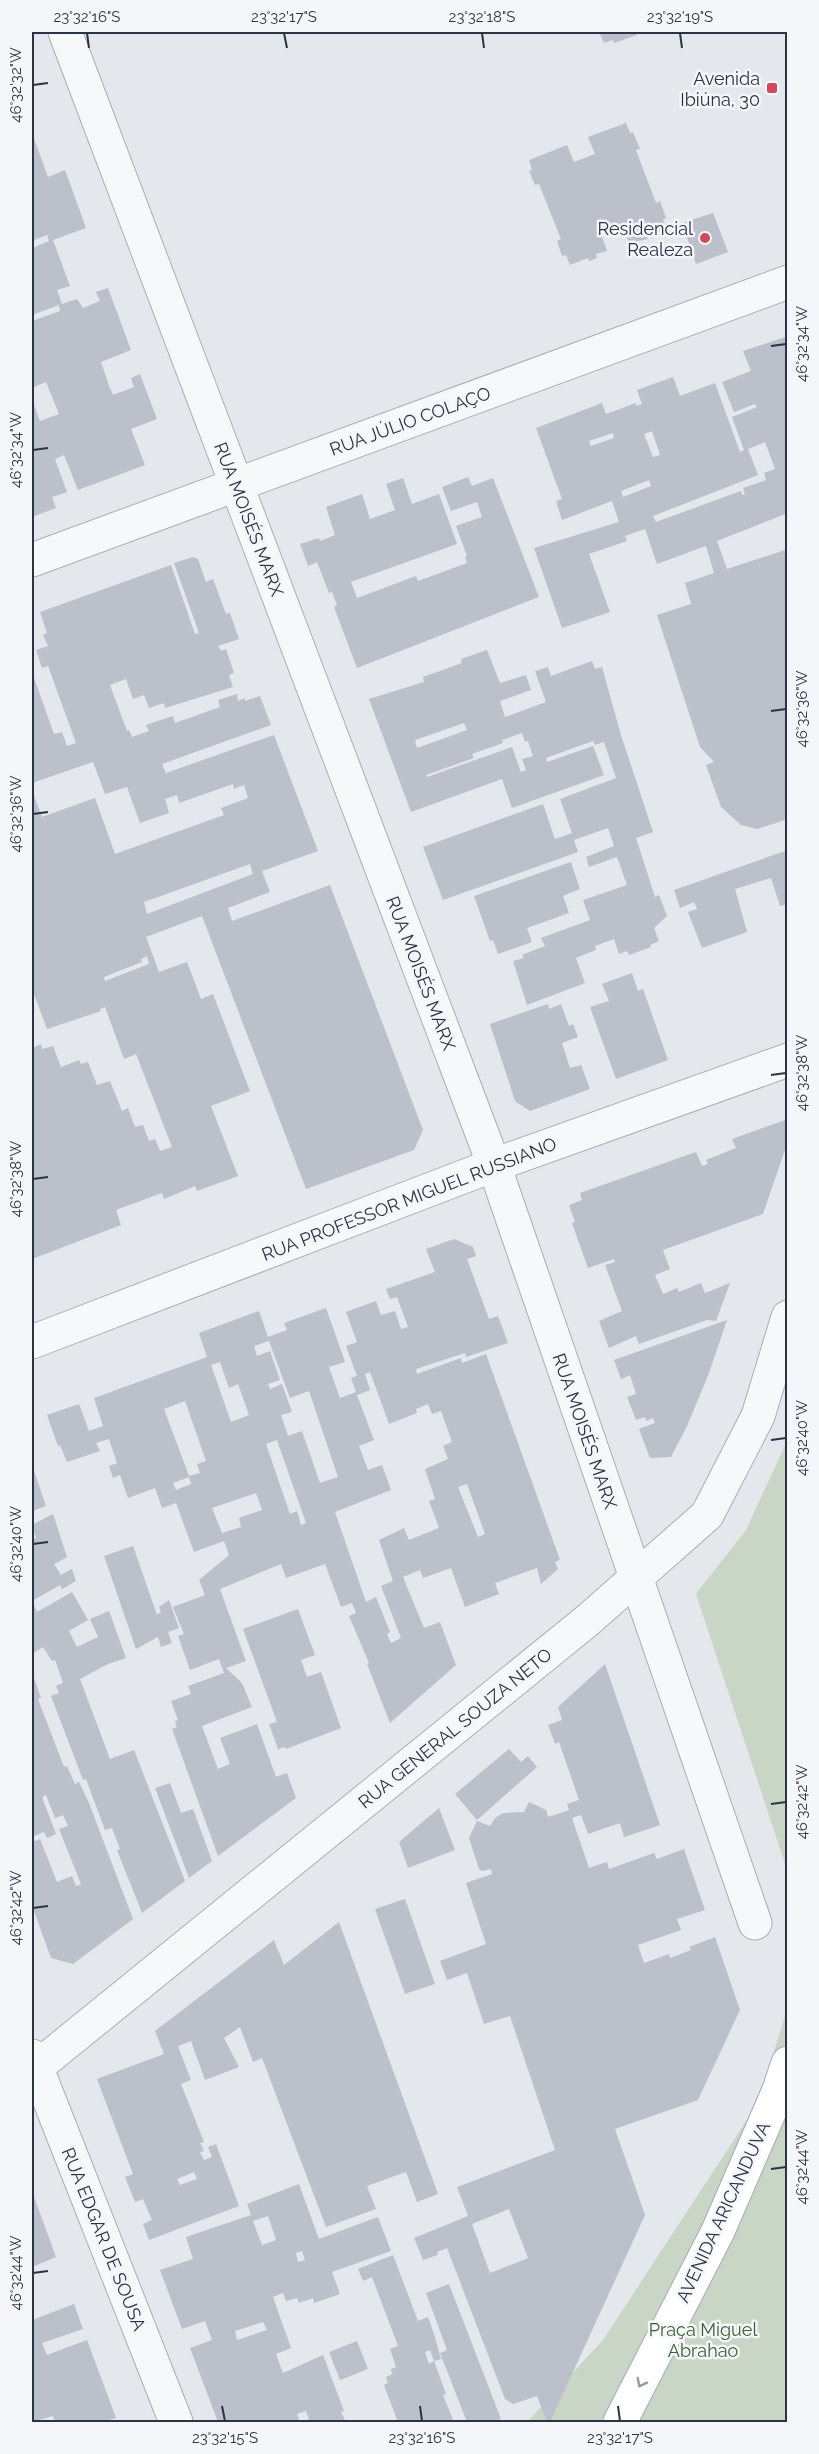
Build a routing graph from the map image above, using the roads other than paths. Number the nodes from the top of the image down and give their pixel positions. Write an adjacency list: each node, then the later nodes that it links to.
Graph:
1 (65, 32): 3 (street, RUA MOISÉS MARX)
2 (788, 282): 3 (street, RUA JÚLIO COLAÇO)
3 (236, 486): 4 (street, RUA JÚLIO COLAÇO); 6 (street, RUA MOISÉS MARX)
4 (32, 560)
5 (788, 1060): 6 (street, RUA PROFESSOR MIGUEL RUSSIANO)
6 (494, 1166): 8 (street, RUA PROFESSOR MIGUEL RUSSIANO); 9 (street, RUA MOISÉS MARX)
7 (788, 1317): 9 (street, RUA GENERAL SOUZA NETO)
8 (32, 1342)
9 (636, 1580): 10 (street, RUA MOISÉS MARX); 12 (street, RUA GENERAL SOUZA NETO)
10 (755, 1923)
11 (788, 2063): 14 (main road, AVENIDA ARICANDUVA, one-way to 14)
12 (33, 2066): 13 (street, RUA EDGAR DE SOUSA)
13 (176, 2422)
14 (620, 2422)

